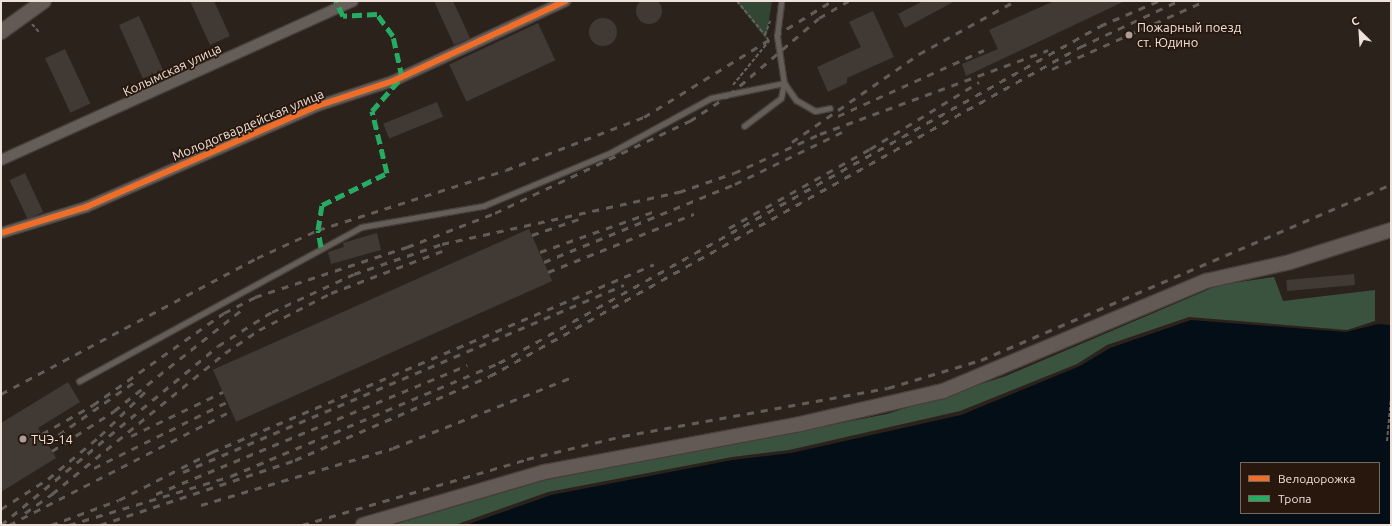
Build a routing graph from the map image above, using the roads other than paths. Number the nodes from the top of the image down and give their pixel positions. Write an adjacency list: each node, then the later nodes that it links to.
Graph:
1 (44, 1): 5 (main road)
2 (353, 1): 9 (street, Колымская улица)
3 (566, 1): 11 (street, Молодогвардейская улица)
4 (781, 1): 6 (lane)
5 (1, 32)
6 (784, 83): 7 (lane); 8 (lane); 12 (lane)
7 (830, 108)
8 (744, 126)
9 (1, 160)
10 (1391, 230): 13 (main road)
11 (1, 233)
12 (79, 381)
13 (363, 525)

